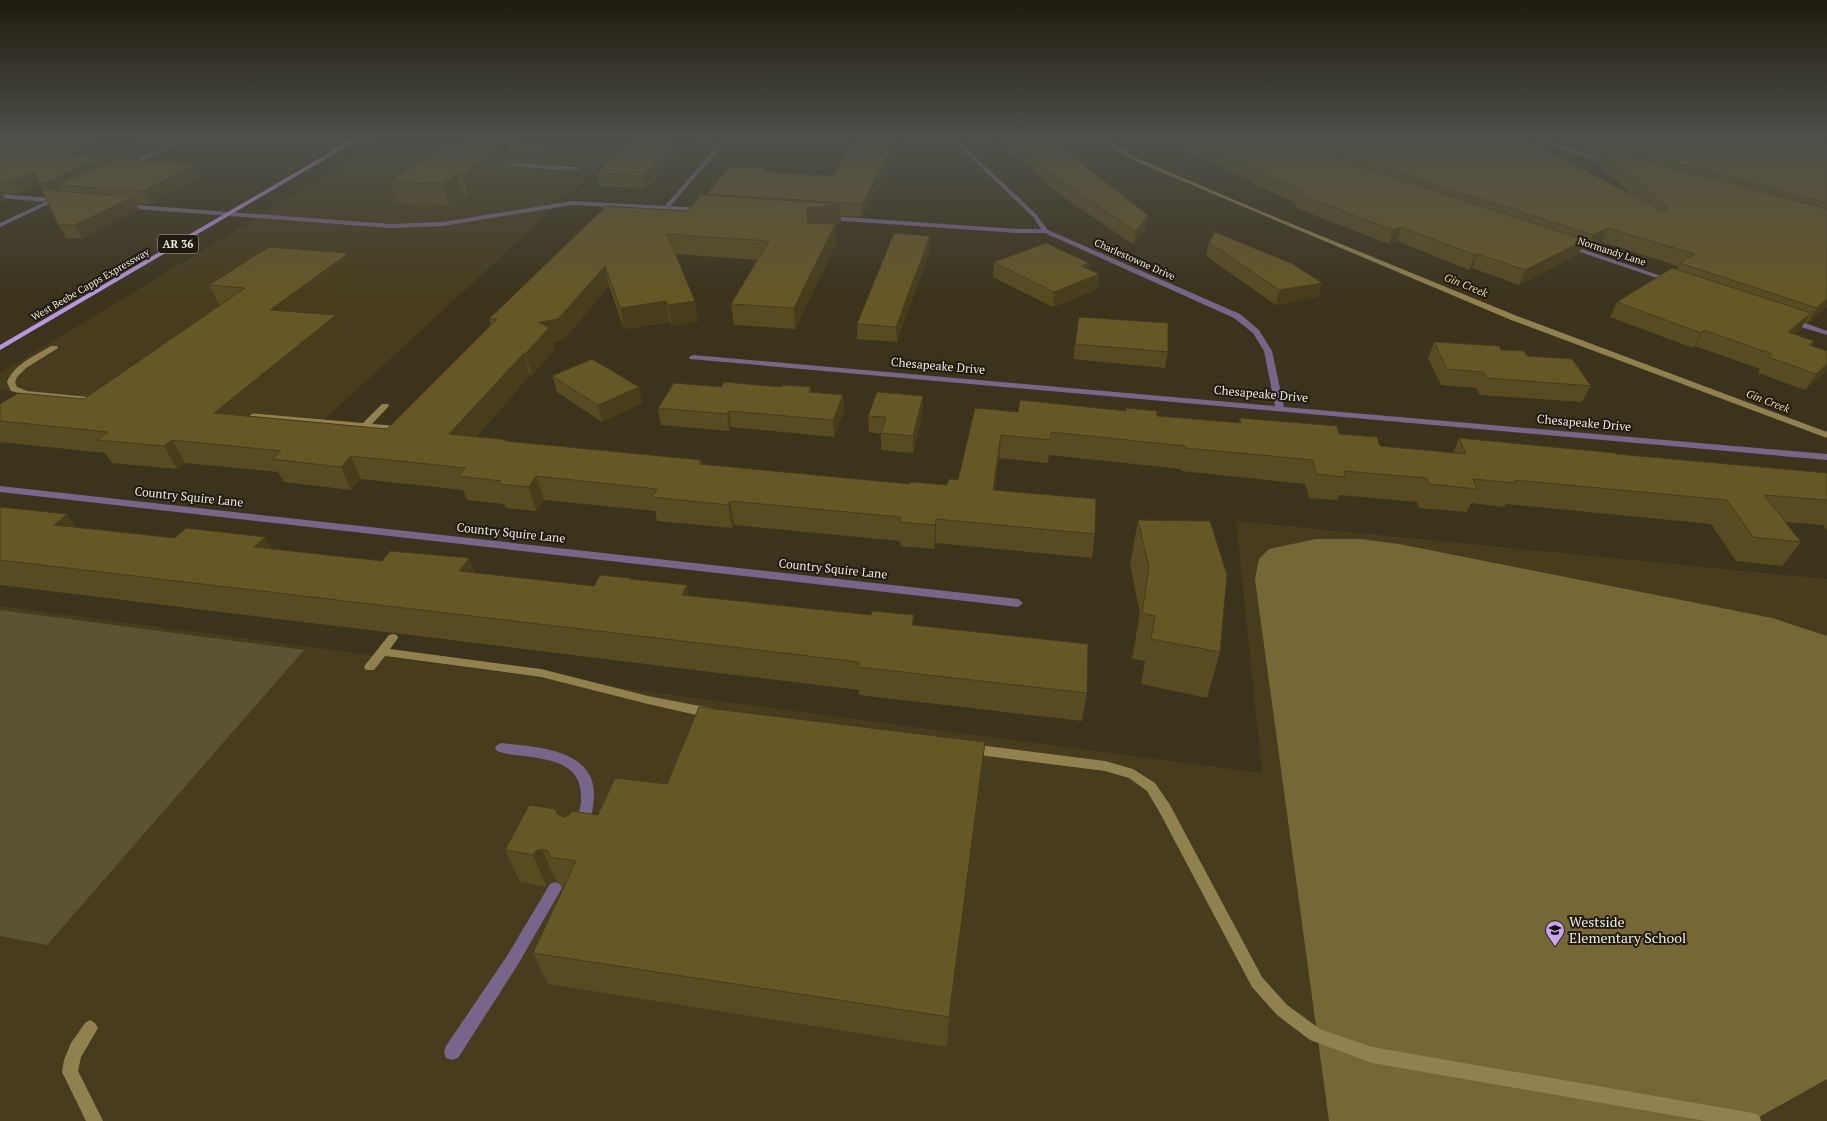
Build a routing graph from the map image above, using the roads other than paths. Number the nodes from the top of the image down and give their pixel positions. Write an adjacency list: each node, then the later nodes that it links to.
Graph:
1 (266, 192): 11 (main road, West Beebe Capps Expressway / AR 36)
2 (679, 192): 9 (street)
3 (1010, 192): 14 (street, Charlestowne Drive)
4 (0, 196): 6 (street)
5 (61, 197): 6 (street)
6 (54, 200): 7 (street); 13 (street)
7 (69, 201)
8 (117, 205): 11 (street)
9 (666, 208): 10 (street); 11 (street)
10 (714, 211)
11 (229, 214): 19 (main road, West Beebe Capps Expressway / AR 36)
12 (826, 218): 14 (street)
13 (0, 225)
14 (1046, 231): 21 (street, Charlestowne Drive)
15 (1562, 244): 16 (street, Normandy Lane)
16 (1676, 282)
17 (1782, 318): 18 (street)
18 (1827, 333)
19 (0, 348)
20 (693, 357): 21 (street, Chesapeake Drive)
21 (1280, 408): 22 (street, Chesapeake Drive)
22 (1827, 456)
23 (0, 489): 24 (street, Country Squire Lane)
24 (1018, 603)
25 (501, 748): 26 (street)
26 (579, 835)
27 (555, 888): 28 (street)
28 (452, 1052)

